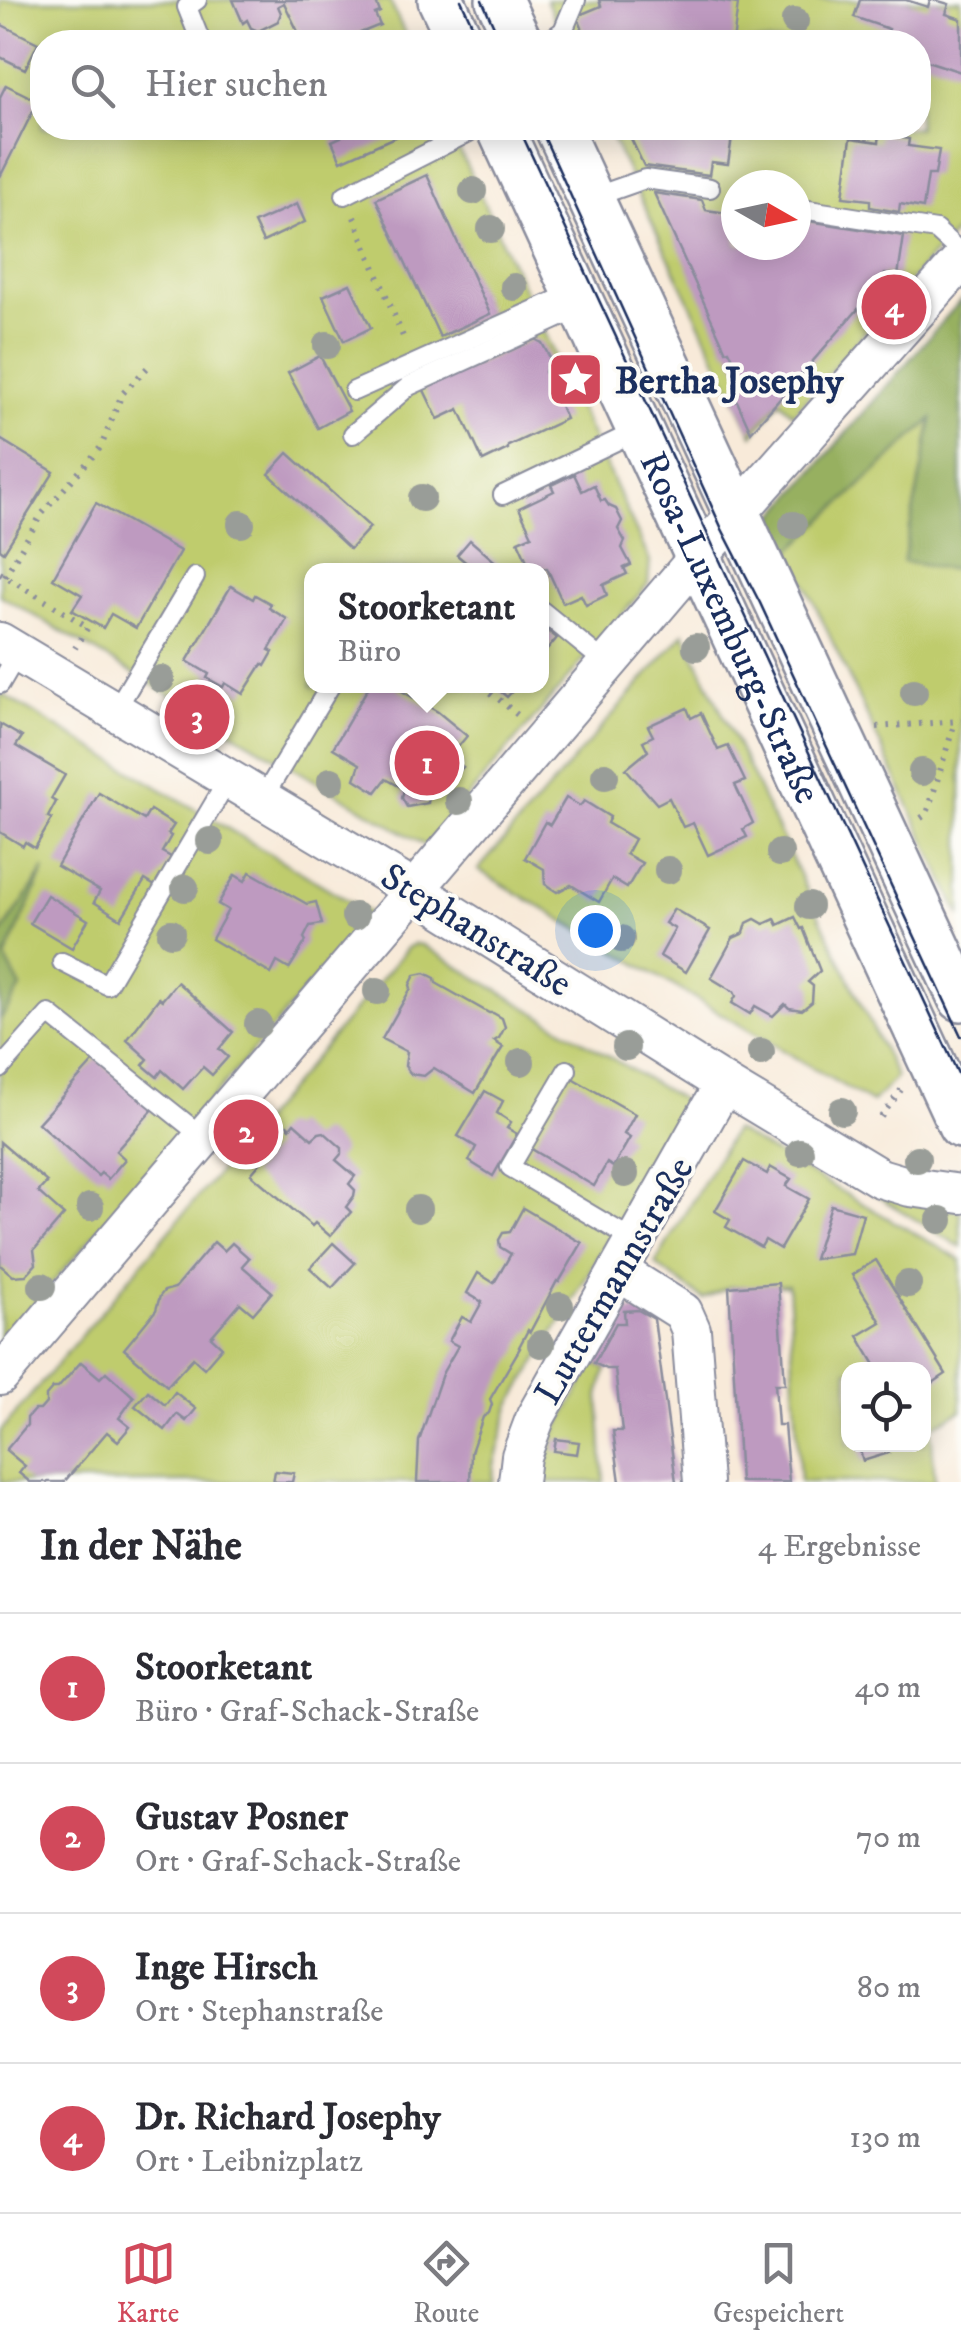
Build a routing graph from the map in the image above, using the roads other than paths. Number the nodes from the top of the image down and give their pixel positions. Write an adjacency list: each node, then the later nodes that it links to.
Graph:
1 (197, 0): 5 (lane)
2 (441, 0): 6 (street)
3 (499, 0): 7 (street)
4 (576, 0): 8 (lane)
5 (196, 30)
6 (455, 30)
7 (513, 30)
8 (564, 30)
9 (453, 140): 13 (lane)
10 (506, 140): 17 (street, Rosa-Luxemburg-Straße)
11 (564, 140): 14 (street, Rosa-Luxemburg-Straße)
12 (710, 188): 14 (lane)
13 (345, 195)
14 (591, 198): 22 (street, Rosa-Luxemburg-Straße)
15 (811, 210): 16 (lane)
16 (961, 257): 22 (street)
17 (580, 299): 18 (lane); 19 (street, Rosa-Luxemburg-Straße); 20 (lane)
18 (354, 391)
19 (641, 430): 21 (lane); 23 (street, Rosa-Luxemburg-Straße)
20 (353, 434)
21 (503, 496)
22 (738, 512): 23 (street); 34 (street, Rosa-Luxemburg-Straße)
23 (700, 554): 27 (street); 38 (street, Rosa-Luxemburg-Straße)
24 (194, 577): 29 (lane)
25 (549, 617): 27 (lane)
26 (6, 660): 29 (street, Stephanstraße)
27 (606, 664): 32 (street)
28 (326, 693): 31 (lane)
29 (115, 711): 30 (street, Stephanstraße)
30 (229, 778): 31 (street, Stephanstraße); 33 (lane)
31 (263, 798): 32 (street, Stephanstraße)
32 (414, 890): 37 (street, Stephanstraße); 39 (street)
33 (62, 962)
34 (961, 998)
35 (0, 1070): 39 (lane)
36 (567, 1070): 41 (lane)
37 (724, 1084): 40 (street, Stephanstraße); 41 (street, Luttermannstraße)
38 (961, 1126)
39 (204, 1137): 42 (street)
40 (961, 1194)
41 (626, 1256): 43 (street, Luttermannstraße); 44 (street)
42 (0, 1376)
43 (518, 1482)
44 (703, 1482)

